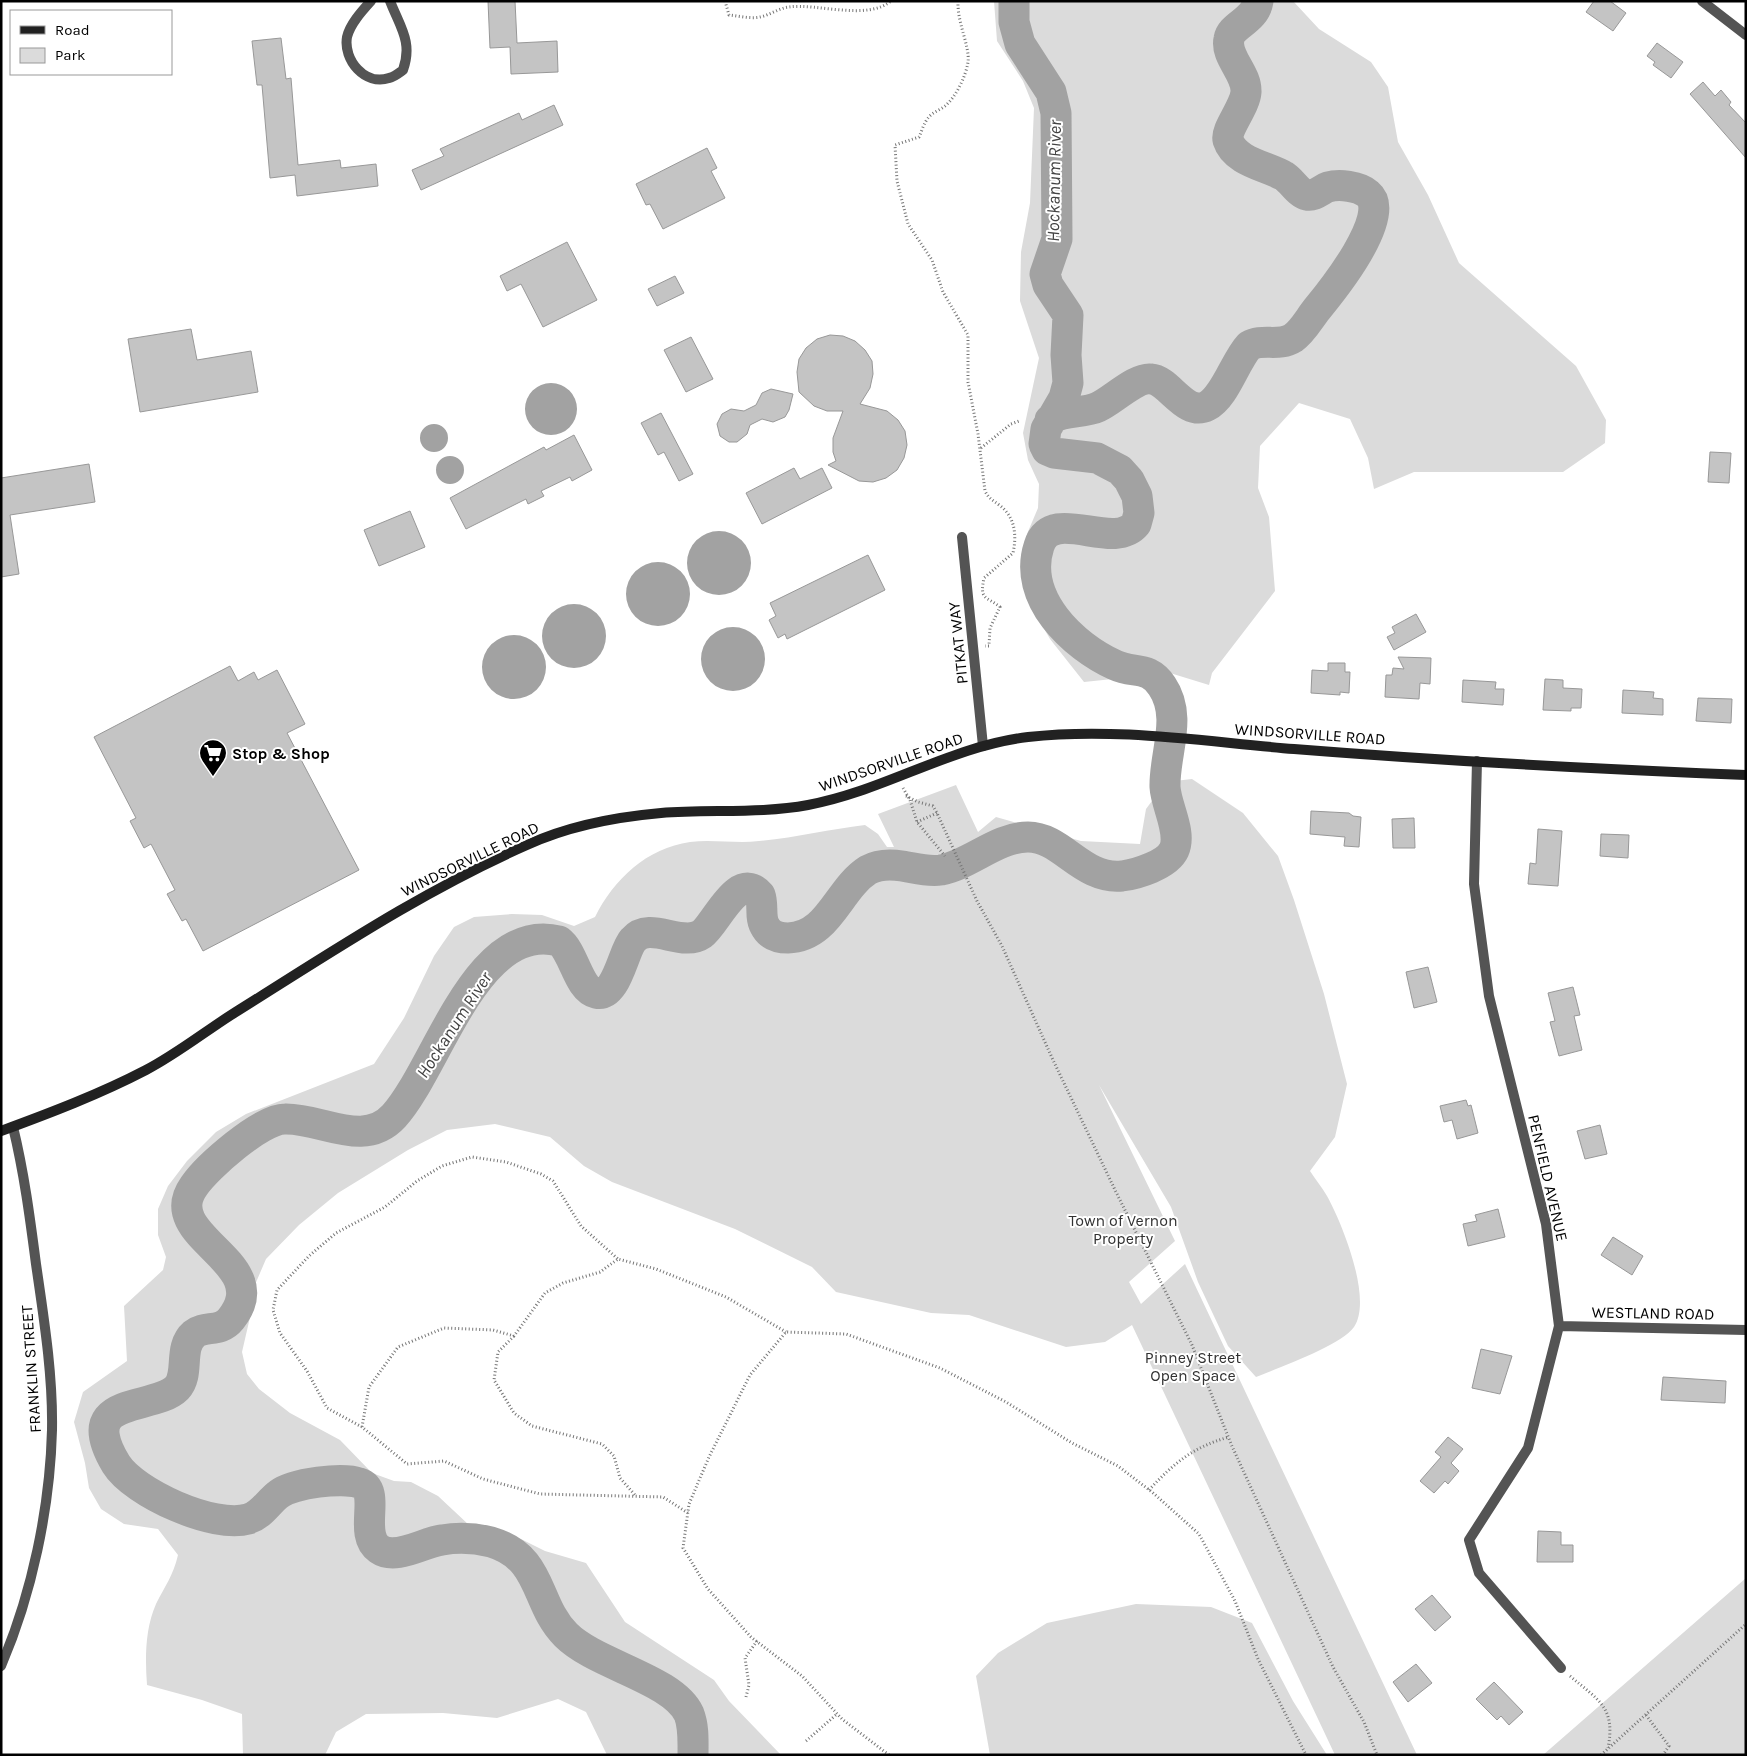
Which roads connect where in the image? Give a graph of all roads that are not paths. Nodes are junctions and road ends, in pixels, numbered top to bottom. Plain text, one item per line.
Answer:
1 (371, 1) edge
2 (390, 1) edge
3 (1702, 1) edge
4 (1746, 35) edge
5 (962, 537) dead end
6 (984, 746) junction
7 (1477, 761) junction
8 (1746, 775) edge
9 (13, 1126) junction
10 (1, 1131) edge
11 (1559, 1326) junction
12 (1746, 1330) edge
13 (1, 1666) edge
14 (1561, 1668) road end

1 - 2 street
3 - 4 street
5 - 6 street, PITKAT WAY
6 - 7 main road, WINDSORVILLE ROAD
6 - 9 main road, WINDSORVILLE ROAD
7 - 8 main road, WINDSORVILLE ROAD
7 - 11 street, PENFIELD AVENUE
9 - 10 main road, WINDSORVILLE ROAD
9 - 13 street, FRANKLIN STREET
11 - 12 street, WESTLAND ROAD
11 - 14 street, PENFIELD AVENUE

